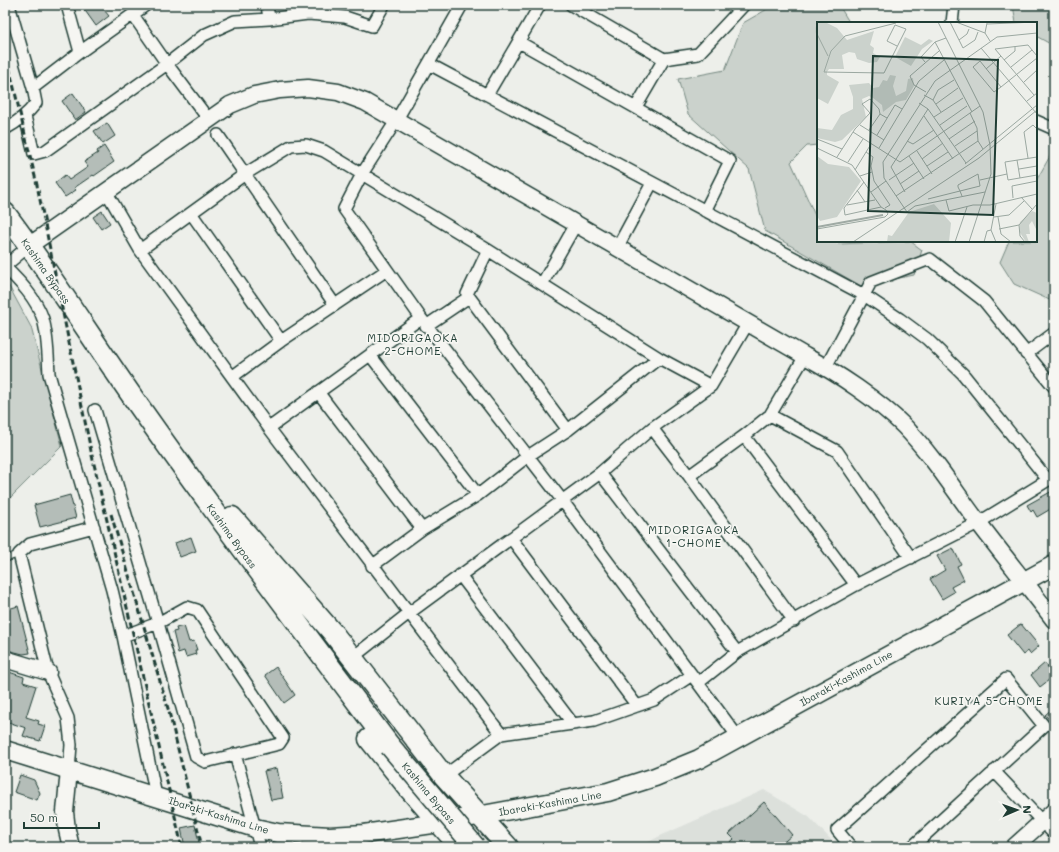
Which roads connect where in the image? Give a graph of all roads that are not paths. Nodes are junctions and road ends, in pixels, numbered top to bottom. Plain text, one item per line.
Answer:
1 (9, 5) edge
2 (67, 5) edge
3 (146, 5) edge
4 (267, 5) edge
5 (384, 5) edge
6 (540, 5) edge
7 (571, 5) edge
8 (744, 5) edge
9 (954, 5) edge
10 (458, 6) edge
11 (133, 15) junction
12 (269, 19) junction
13 (952, 22) edge
14 (519, 42) junction
15 (80, 52) junction
16 (664, 59) junction
17 (167, 64) junction
18 (429, 64) junction
19 (33, 88) junction
20 (487, 95) junction
21 (636, 107) junction
22 (25, 116) junction
23 (209, 120) junction
24 (396, 120) junction
25 (1037, 121) edge
26 (5, 129) edge
27 (1054, 129) edge
28 (218, 135) dead end
29 (245, 174) junction
30 (362, 174) junction
31 (652, 183) junction
32 (106, 191) junction
33 (705, 211) junction
34 (5, 213) edge
35 (191, 213) junction
36 (576, 224) junction
37 (30, 245) junction
38 (617, 248) junction
39 (140, 250) junction
40 (488, 250) junction
41 (5, 266) edge
42 (387, 270) junction
43 (542, 284) junction
44 (864, 295) junction
45 (469, 297) junction
46 (335, 305) junction
47 (423, 322) junction
48 (748, 323) junction
49 (1054, 333) edge
50 (281, 341) junction
51 (1026, 354) junction
52 (370, 355) junction
53 (805, 356) junction
54 (659, 358) junction
55 (826, 367) junction
56 (232, 377) junction
57 (711, 386) junction
58 (1054, 387) edge
59 (318, 392) junction
60 (95, 410) dead end
61 (145, 415) junction
62 (770, 415) junction
63 (269, 428) junction
64 (652, 428) junction
65 (568, 430) junction
66 (744, 436) junction
67 (528, 456) junction
68 (600, 473) junction
69 (689, 476) junction
70 (1051, 479) edge
71 (478, 495) junction
72 (562, 500) junction
73 (978, 523) junction
74 (94, 527) junction
75 (422, 529) junction
76 (228, 531) junction
77 (511, 538) junction
78 (19, 554) junction
79 (911, 558) junction
80 (5, 559) edge
81 (1054, 565) edge
82 (372, 566) junction
83 (460, 575) junction
84 (1024, 581) junction
85 (856, 585) junction
86 (409, 613) junction
87 (1054, 620) edge
88 (794, 621) junction
89 (158, 623) junction
90 (123, 636) junction
91 (737, 652) junction
92 (352, 658) junction
93 (5, 659) edge
94 (48, 672) junction
95 (695, 679) junction
96 (637, 706) junction
97 (573, 724) junction
98 (501, 734) junction
99 (738, 736) junction
100 (5, 750) edge
101 (235, 754) junction
102 (69, 770) junction
103 (994, 771) junction
104 (444, 776) junction
105 (156, 796) junction
106 (1054, 811) edge
107 (480, 816) junction
108 (1042, 821) junction
109 (438, 823) junction
110 (255, 828) junction
111 (1054, 834) edge
112 (71, 847) edge
113 (260, 847) edge
114 (460, 847) edge
115 (475, 847) edge
116 (508, 847) edge
117 (851, 847) edge
118 (912, 847) edge
119 (1014, 847) edge

1 - 19 street
2 - 15 street
3 - 11 street
4 - 12 street
5 - 12 street
6 - 14 street
7 - 16 street
8 - 16 street
9 - 13 street
10 - 18 street
11 - 15 street
11 - 17 street
12 - 17 street
14 - 20 street
14 - 21 street
15 - 19 street
16 - 21 street
17 - 22 street
17 - 23 street
18 - 20 street
18 - 24 street
19 - 22 street
20 - 31 street
21 - 33 street
22 - 26 street
23 - 24 street
23 - 32 street
24 - 30 street
24 - 36 street
25 - 27 street
28 - 29 street
29 - 30 street
29 - 35 street
29 - 46 street
30 - 40 street
30 - 42 street
31 - 33 street
31 - 38 street
32 - 37 street
32 - 39 street
33 - 44 street
34 - 37 highway, Kashima Bypass
35 - 39 street
35 - 50 street
36 - 38 street
36 - 43 street
37 - 41 street
37 - 61 highway, Kashima Bypass
38 - 48 street
39 - 56 street
40 - 43 street
40 - 45 street
41 - 74 street
42 - 46 street
42 - 47 street
43 - 54 street
44 - 51 street
44 - 55 street
44 - 70 street
45 - 47 street
45 - 65 street
46 - 50 street
47 - 52 street
47 - 67 street
48 - 53 street
48 - 57 street
49 - 51 street
50 - 56 street
51 - 58 street
52 - 59 street
52 - 71 street
53 - 55 street
53 - 62 street
54 - 57 street
54 - 65 street
55 - 73 street
56 - 63 street
57 - 64 street
59 - 63 street
59 - 75 street
60 - 89 street
61 - 76 highway, Kashima Bypass
61 - 92 highway
62 - 66 street
62 - 79 street
63 - 82 street
64 - 68 street
64 - 69 street
65 - 67 street
66 - 69 street
66 - 85 street
67 - 71 street
67 - 72 street
68 - 72 street
68 - 91 street
69 - 88 street
70 - 73 street
71 - 75 street
72 - 77 street
72 - 95 street
73 - 79 street
73 - 84 street
74 - 78 street
74 - 90 street
75 - 82 street
76 - 109 highway
76 - 115 highway, Kashima Bypass, bridge
77 - 83 street
77 - 96 street
78 - 80 lane
78 - 94 street
79 - 85 street
81 - 84 main road, Ibaraki-Kashima Line
82 - 86 street
83 - 86 street
83 - 97 street
84 - 87 street
84 - 99 main road, Ibaraki-Kashima Line
85 - 88 street
86 - 92 street
86 - 98 street
88 - 91 street
89 - 90 street
89 - 101 street
89 - 101 street
90 - 105 street
91 - 95 street
92 - 104 highway
93 - 94 street
94 - 102 street
95 - 96 street
95 - 99 street
96 - 97 street
97 - 98 street
98 - 104 street
99 - 107 main road, Ibaraki-Kashima Line
100 - 102 main road, Ibaraki-Kashima Line
101 - 110 street
102 - 105 main road, Ibaraki-Kashima Line
102 - 112 street
103 - 108 street
103 - 117 street
103 - 118 street
104 - 107 highway
105 - 110 main road, Ibaraki-Kashima Line
106 - 108 street
107 - 109 main road, Ibaraki-Kashima Line
107 - 116 highway
108 - 111 street
108 - 119 street
109 - 110 main road, Ibaraki-Kashima Line
109 - 114 highway
110 - 113 street

